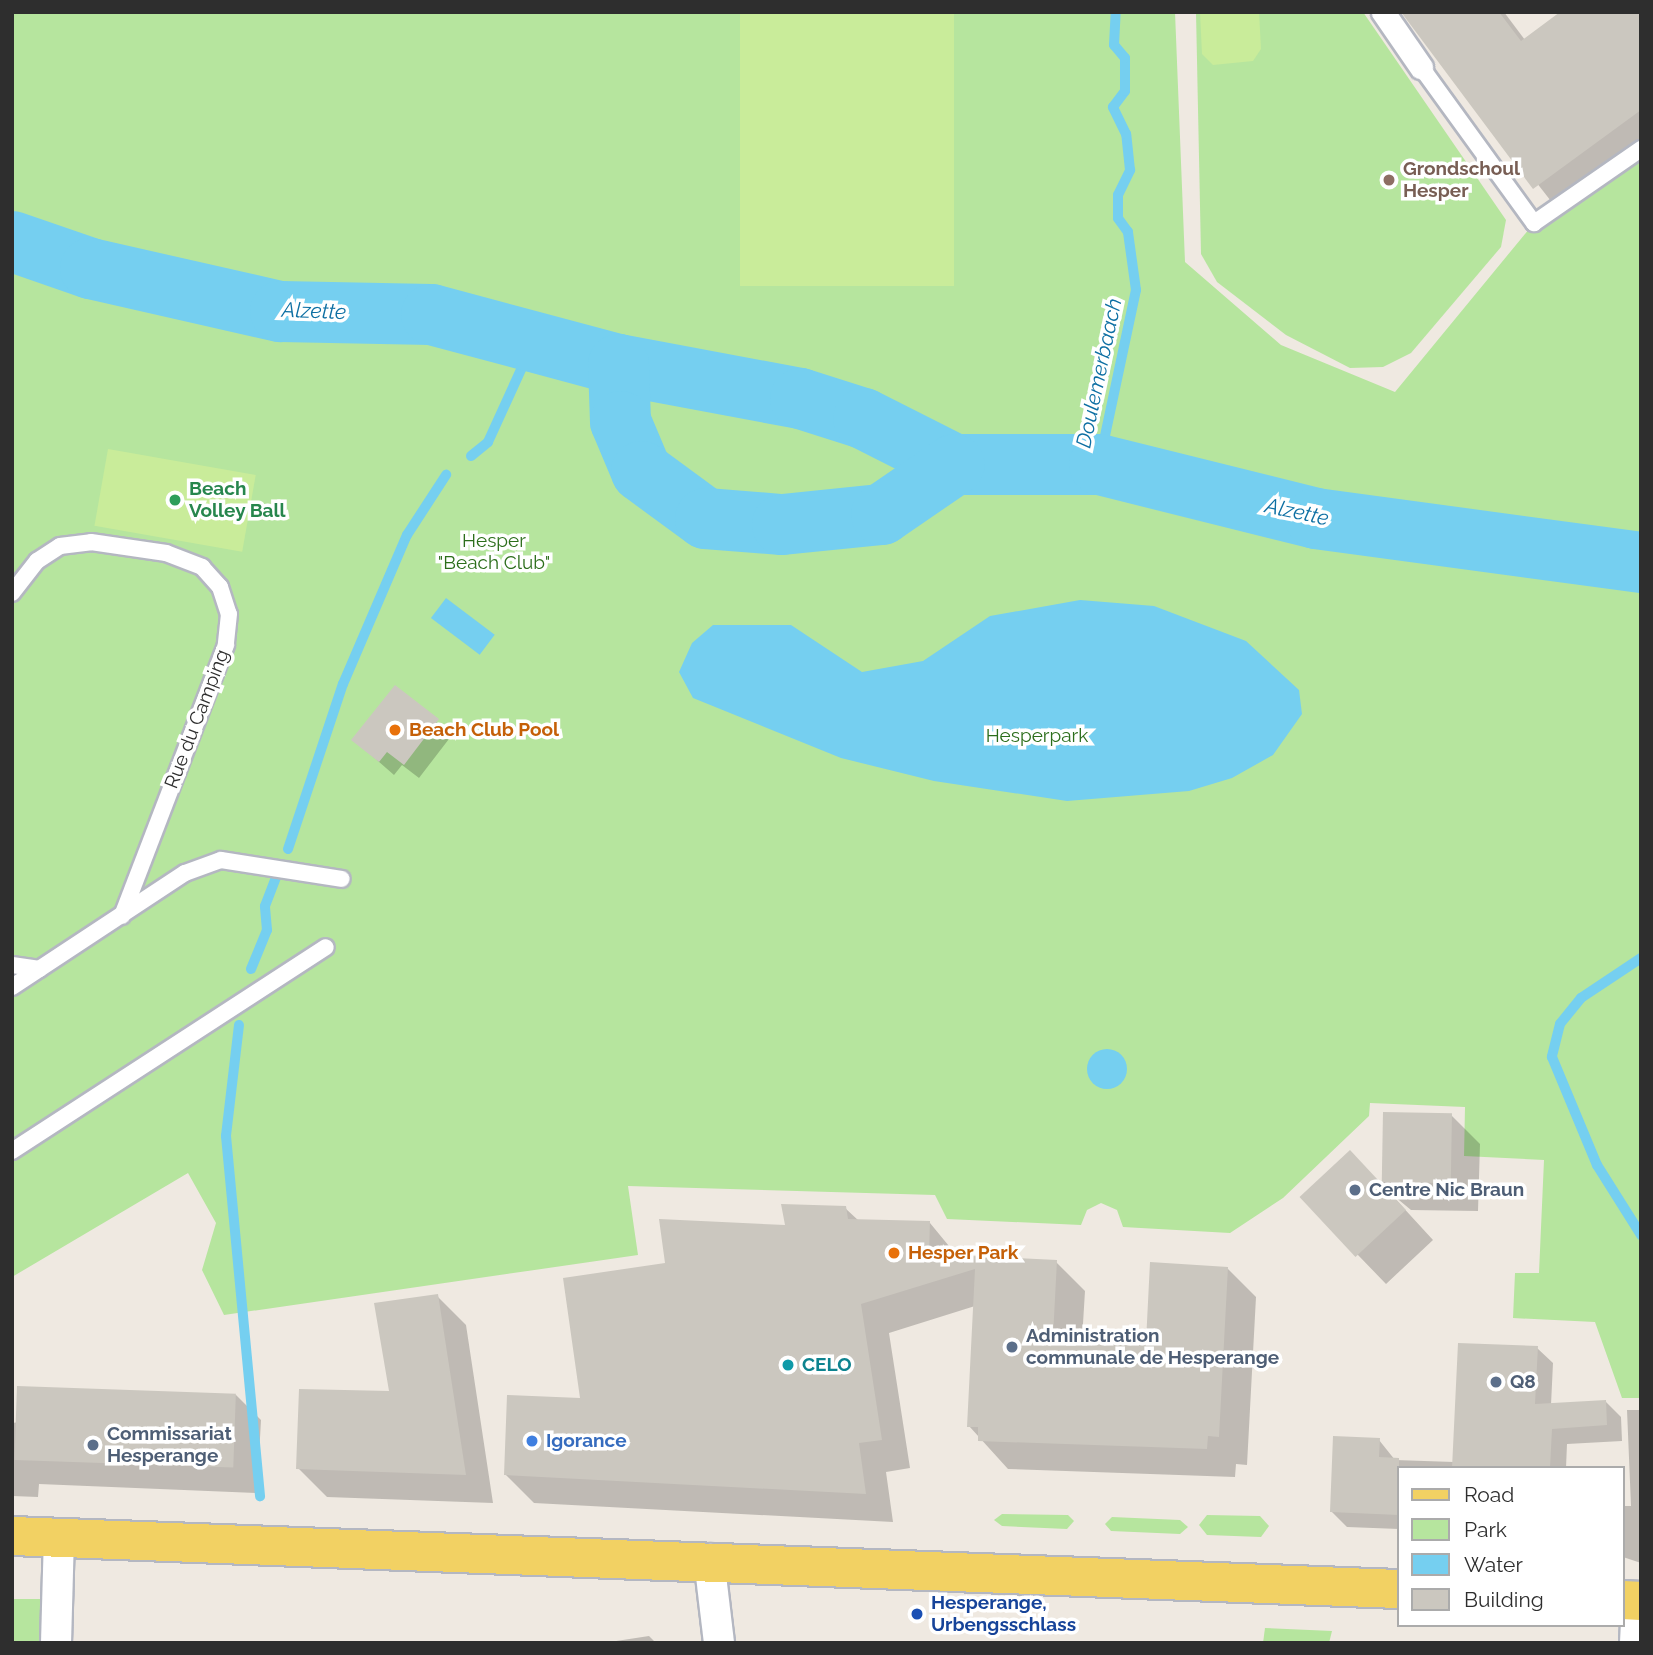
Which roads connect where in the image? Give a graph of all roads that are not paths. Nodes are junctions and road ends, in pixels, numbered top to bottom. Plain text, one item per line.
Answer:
1 (1383, 12) edge
2 (1422, 67) joint
3 (1641, 149) edge
4 (12, 593) edge
5 (342, 880) dead end
6 (122, 916) junction
7 (326, 947) dead end
8 (12, 965) edge
9 (40, 969) junction
10 (12, 987) edge
11 (12, 1151) edge
12 (12, 1536) edge
13 (59, 1536) junction
14 (709, 1559) junction
15 (1398, 1589) edge
16 (1641, 1601) edge
17 (56, 1643) edge
18 (719, 1643) edge
19 (1639, 1643) edge

1 - 2 street
2 - 3 lane
4 - 6 lane, Rue du Camping
5 - 6 lane
6 - 9 lane
7 - 11 lane
8 - 9 lane
9 - 10 lane
12 - 13 main road
13 - 14 main road
13 - 17 street
14 - 15 main road
14 - 18 street
16 - 19 main road

